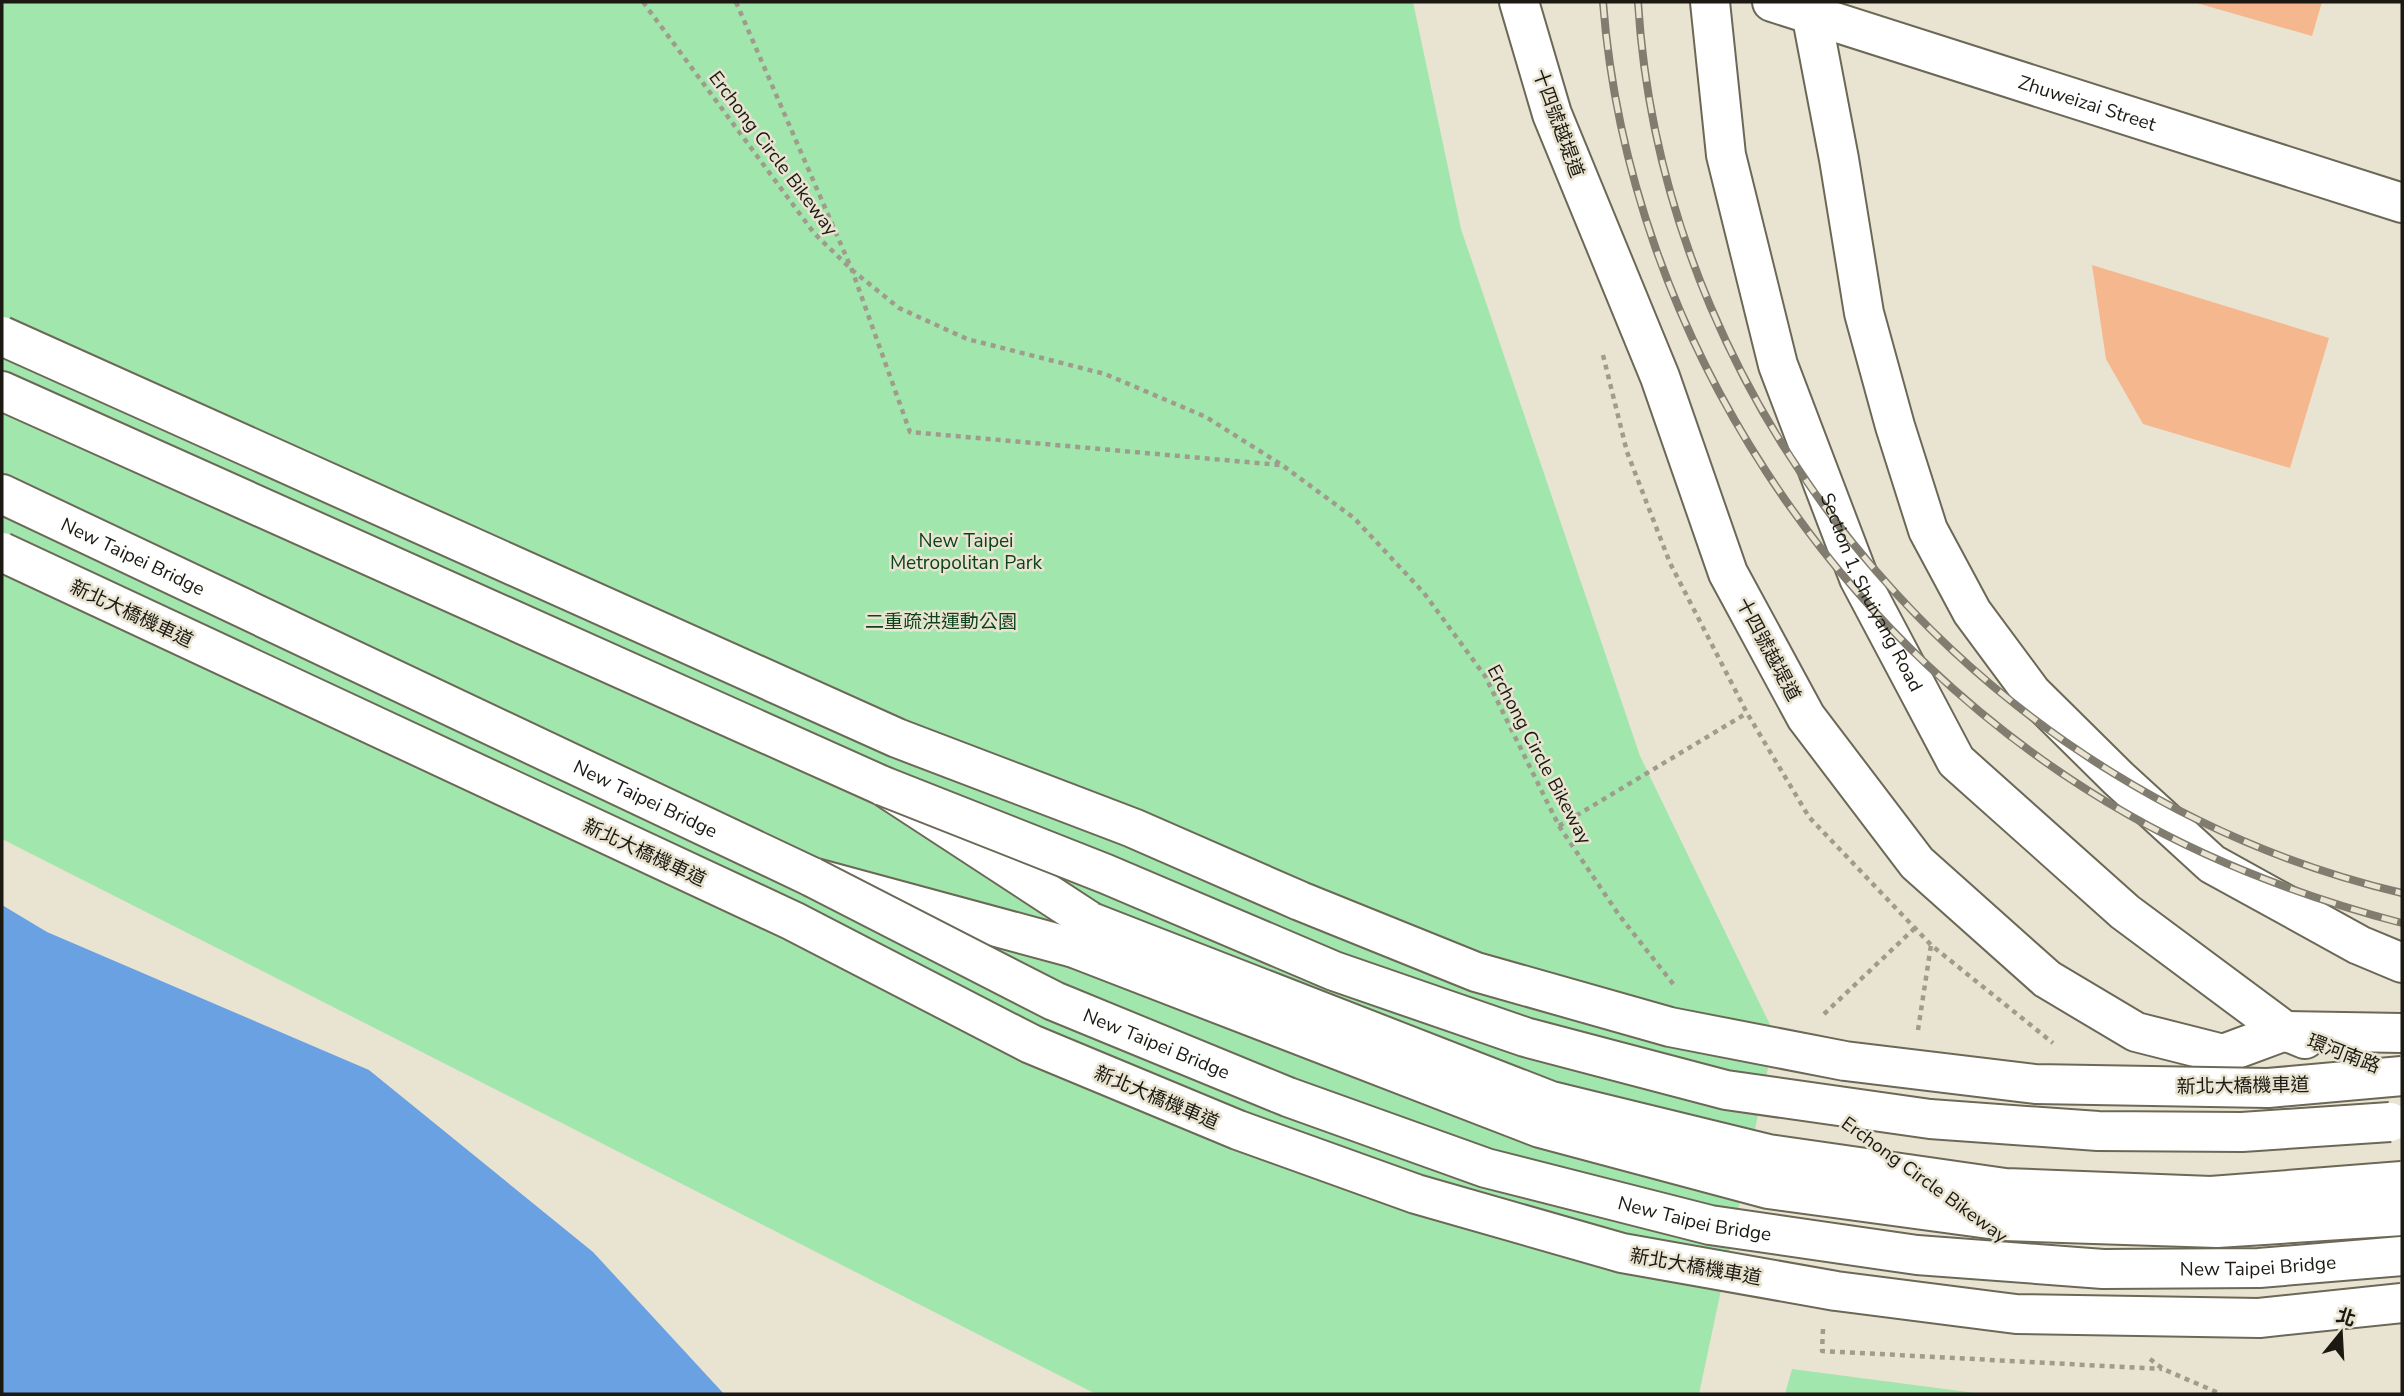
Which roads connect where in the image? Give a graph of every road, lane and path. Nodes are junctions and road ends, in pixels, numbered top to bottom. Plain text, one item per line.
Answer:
1 (643, 2) edge
2 (736, 2) edge
3 (1519, 2) edge
4 (1710, 2) edge
5 (1773, 2) edge
6 (1809, 8) edge
7 (2402, 203) edge
8 (852, 271) junction
9 (2, 336) edge
10 (2, 391) edge
11 (1282, 465) junction
12 (2, 494) edge
13 (2, 552) edge
14 (1747, 713) dead end
15 (883, 786) junction
16 (1559, 826) junction
17 (812, 877) junction
18 (1916, 927) dead end
19 (1931, 945) dead end
20 (2402, 963) edge
21 (1678, 990) dead end
22 (1818, 1019) dead end
23 (2285, 1031) junction
24 (2402, 1033) edge
25 (1917, 1041) dead end
26 (2402, 1075) edge
27 (2396, 1121) edge
28 (2402, 1181) edge
29 (2402, 1216) edge
30 (2402, 1256) edge
31 (2402, 1303) edge
32 (1824, 1324) dead end
33 (2141, 1353) dead end
34 (2163, 1369) junction
35 (2221, 1394) edge

1 - 8 path, Erchong Circle Bikeway
2 - 8 path
3 - 23 main road, 十四號越堤道
4 - 23 main road, Section 1, Shuiyang Road
5 - 6 main road, Zhuweizai Street
6 - 7 main road, Zhuweizai Street
6 - 20 main road
8 - 11 path, Erchong Circle Bikeway
8 - 11 path
9 - 26 main road, 新北大橋機車道, bridge
10 - 15 main road
11 - 16 path, Erchong Circle Bikeway
12 - 17 main road, New Taipei Bridge
13 - 31 main road, 新北大橋機車道, bridge
14 - 16 path
15 - 27 main road, bridge
15 - 28 main road, bridge
16 - 21 path, Erchong Circle Bikeway
17 - 29 main road, bridge
17 - 30 main road, New Taipei Bridge, bridge
18 - 22 path
19 - 25 path
23 - 24 main road
23 - 26 main road, 環河南路
32 - 34 path
33 - 34 path
34 - 35 path

